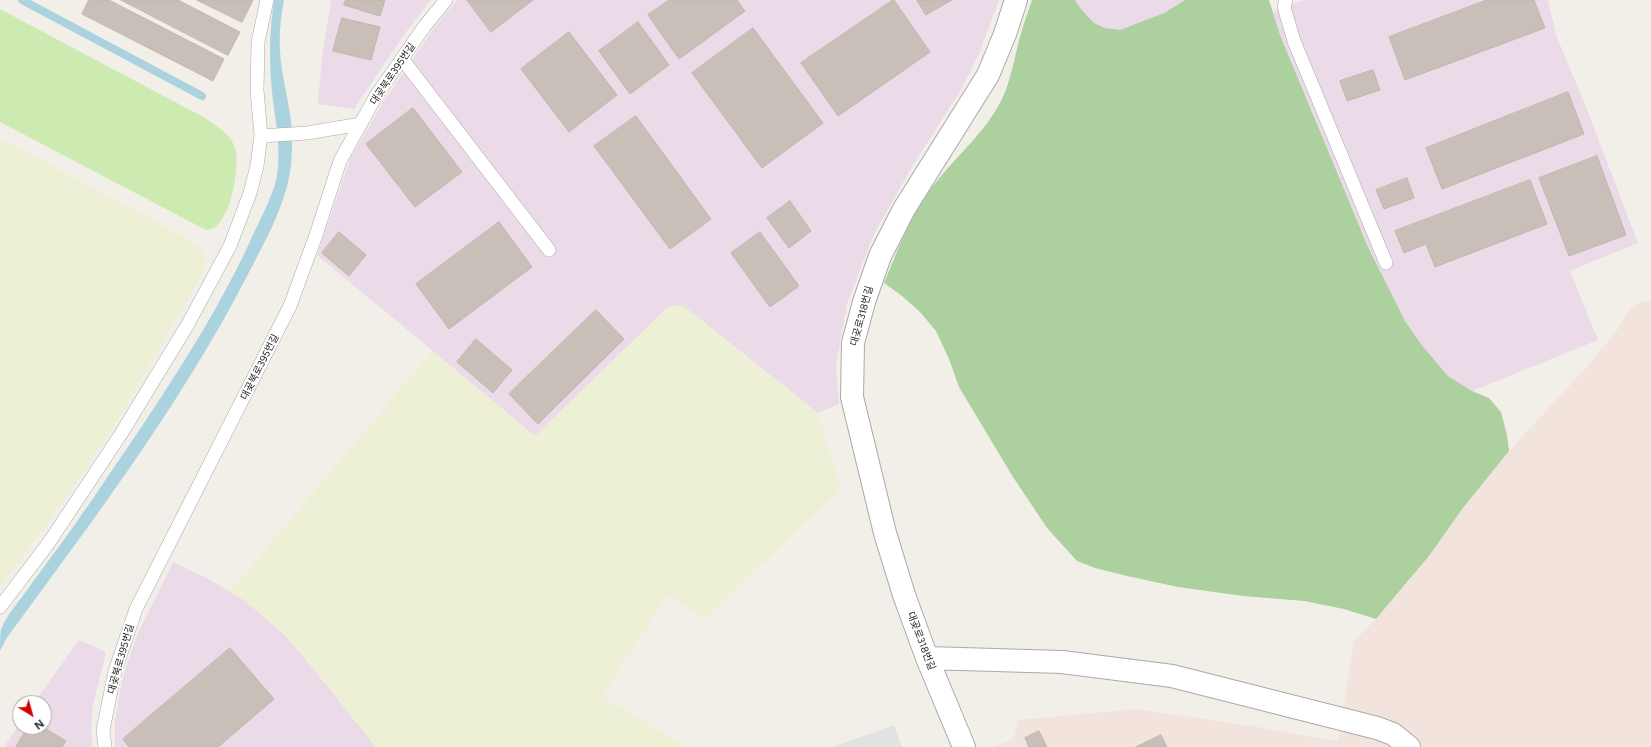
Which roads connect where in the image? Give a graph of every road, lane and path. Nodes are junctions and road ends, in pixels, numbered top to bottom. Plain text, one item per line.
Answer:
1 (267, 0) edge
2 (446, 0) edge
3 (1016, 0) edge
4 (1286, 0) edge
5 (403, 60) junction
6 (361, 124) junction
7 (267, 135) junction
8 (549, 250) dead end
9 (1386, 263) dead end
10 (0, 606) edge
11 (927, 658) junction
12 (105, 747) edge
13 (964, 747) edge
14 (1409, 747) edge

1 - 7 lane
2 - 5 lane, 대곶북로395번길
3 - 11 street, 대곶로318번길
4 - 9 lane
5 - 6 lane, 대곶북로395번길
5 - 8 lane
6 - 7 lane
6 - 12 lane, 대곶북로395번길
7 - 10 lane
11 - 13 street, 대곶로318번길
11 - 14 street

